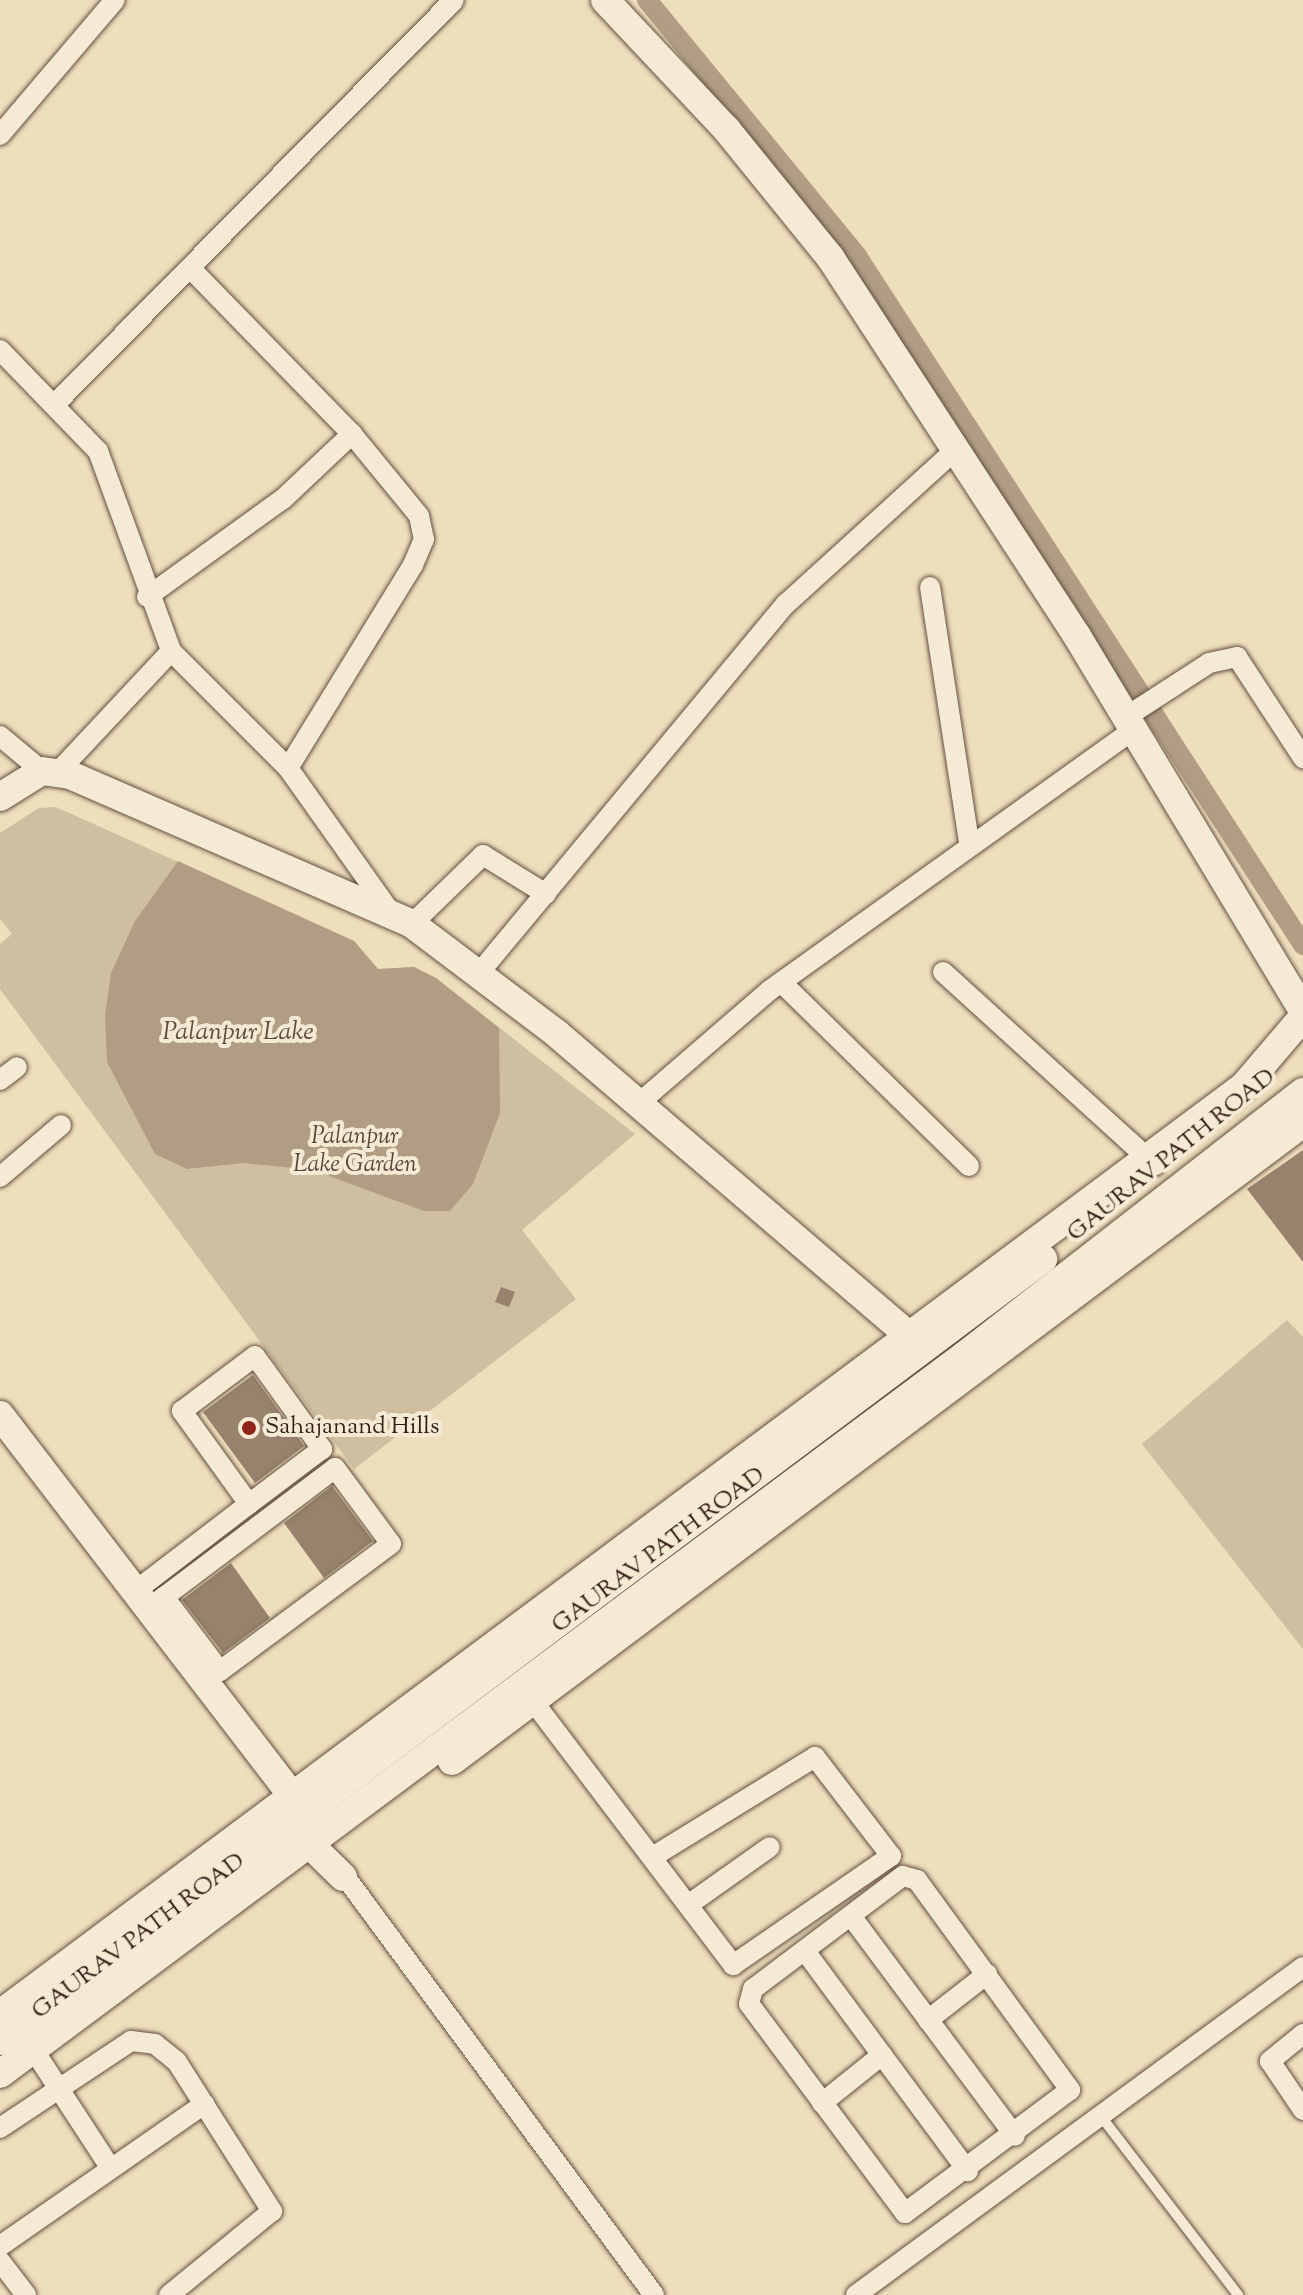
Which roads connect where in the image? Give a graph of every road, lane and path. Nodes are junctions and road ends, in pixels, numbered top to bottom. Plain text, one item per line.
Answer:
1 (115, 0) edge
2 (454, 0) edge
3 (605, 0) edge
4 (0, 135) edge
5 (190, 268) junction
6 (0, 350) edge
7 (56, 403) junction
8 (352, 434) junction
9 (955, 450) junction
10 (930, 587) dead end
11 (147, 597) junction
12 (171, 651) junction
13 (1132, 719) junction
14 (0, 736) edge
15 (1303, 758) edge
16 (288, 768) junction
17 (49, 772) junction
18 (0, 797) edge
19 (969, 843) junction
20 (546, 894) junction
21 (401, 918) junction
22 (480, 972) junction
23 (943, 972) dead end
24 (781, 982) junction
25 (1303, 1010) edge
26 (1303, 1017) edge
27 (1303, 1044) edge
28 (17, 1067) dead end
29 (0, 1080) edge
30 (1303, 1092) edge
31 (638, 1104) junction
32 (1303, 1123) edge
33 (61, 1125) dead end
34 (1153, 1163) junction
35 (969, 1166) dead end
36 (0, 1177) edge
37 (928, 1351) junction
38 (3, 1424) edge
39 (249, 1504) junction
40 (148, 1599) junction
41 (527, 1694) junction
42 (302, 1823) junction
43 (770, 1847) dead end
44 (654, 1856) junction
45 (343, 1877) joint
46 (688, 1905) junction
47 (851, 1916) junction
48 (805, 1951) junction
49 (1301, 1972) edge
50 (987, 1974) junction
51 (0, 2014) edge
52 (928, 2020) junction
53 (1303, 2034) edge
54 (0, 2041) edge
55 (882, 2055) junction
56 (38, 2056) junction
57 (0, 2074) edge
58 (59, 2087) junction
59 (0, 2093) edge
60 (1067, 2097) junction
61 (822, 2103) junction
62 (204, 2104) junction
63 (1303, 2110) edge
64 (1093, 2120) junction
65 (0, 2128) edge
66 (1010, 2140) junction
67 (976, 2165) junction
68 (110, 2167) junction
69 (1025, 2170) junction
70 (1003, 2186) junction
71 (0, 2246) edge
72 (0, 2261) edge
73 (26, 2295) edge
74 (169, 2295) edge
75 (654, 2295) edge
76 (856, 2295) edge
77 (1238, 2295) edge

1 - 4 street
2 - 5 street
3 - 9 street
5 - 7 street
5 - 8 street
6 - 7 street
7 - 11 street
8 - 11 street
8 - 16 street
9 - 13 street
9 - 20 street
10 - 19 street
11 - 12 street
12 - 16 street
12 - 17 street
13 - 15 street
13 - 19 street
13 - 25 street
14 - 17 street
16 - 21 street
17 - 18 street
17 - 21 street
19 - 24 street
20 - 21 street
20 - 22 street
21 - 22 street
22 - 31 street
23 - 34 street
24 - 31 street
24 - 35 street
26 - 34 street
27 - 34 street, GAURAV PATH ROAD
28 - 29 street
30 - 37 street, GAURAV PATH ROAD
31 - 37 street
32 - 41 street
33 - 36 street
34 - 37 street, GAURAV PATH ROAD
37 - 41 street, GAURAV PATH ROAD
37 - 42 street, GAURAV PATH ROAD
38 - 40 street
39 - 39 street
39 - 40 street
40 - 40 street
40 - 42 street
41 - 42 street, GAURAV PATH ROAD
41 - 44 street
42 - 45 street
42 - 51 street
42 - 54 street, GAURAV PATH ROAD
42 - 56 street, GAURAV PATH ROAD
43 - 46 street
44 - 46 street
44 - 46 street
45 - 75 street
47 - 48 street
47 - 50 street
47 - 52 street
48 - 55 street
48 - 61 street
49 - 64 street
50 - 52 street
50 - 60 street
52 - 66 street
53 - 63 street
55 - 61 street
55 - 67 street
56 - 57 street, GAURAV PATH ROAD
56 - 58 street
56 - 59 street
58 - 62 street
58 - 65 street
58 - 68 street
60 - 64 street
60 - 66 street
61 - 67 street
62 - 68 street
62 - 74 street
64 - 69 street
64 - 77 lane
66 - 67 street
66 - 69 street
67 - 70 street
68 - 71 street
69 - 70 street
70 - 76 street
72 - 73 street

